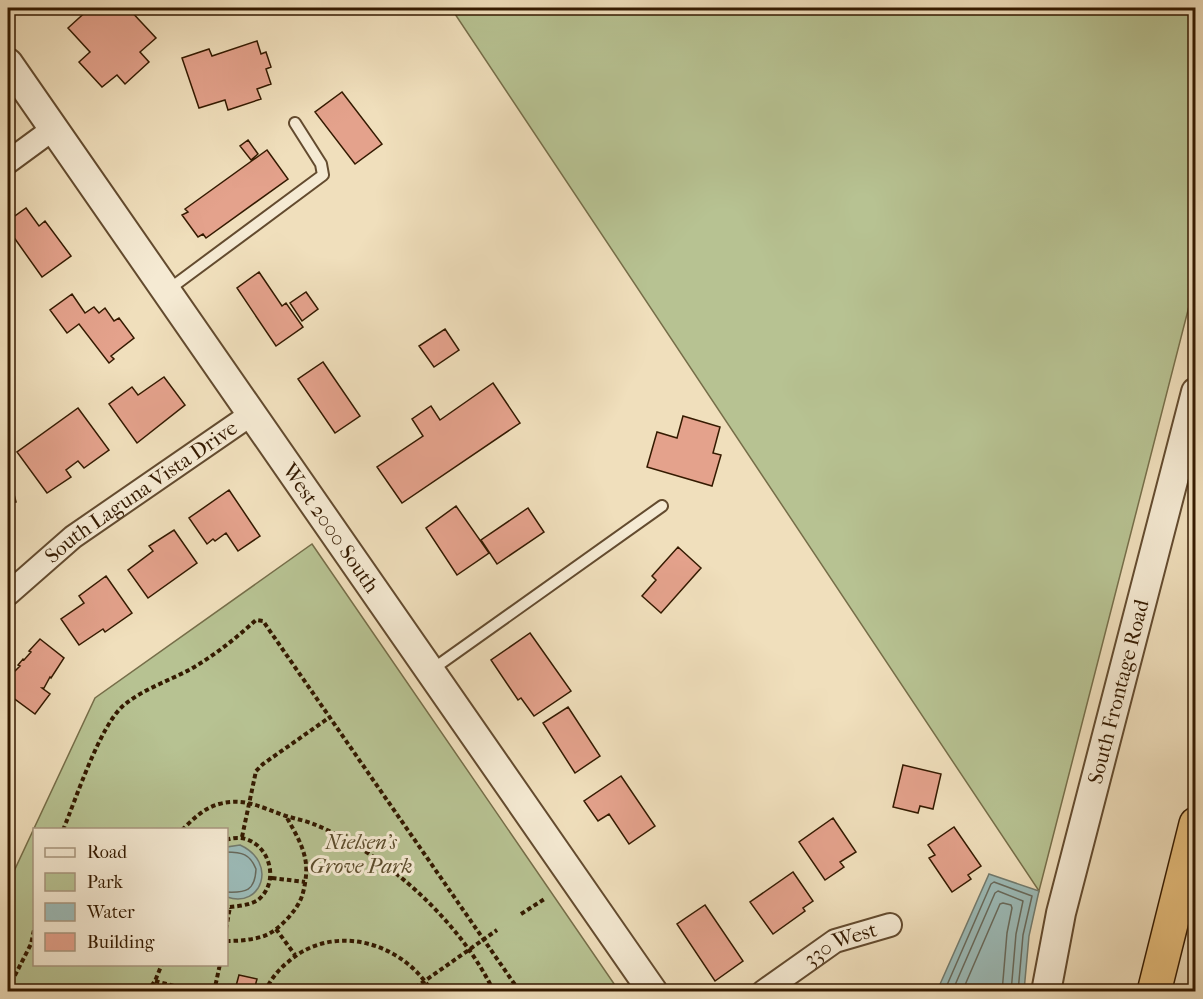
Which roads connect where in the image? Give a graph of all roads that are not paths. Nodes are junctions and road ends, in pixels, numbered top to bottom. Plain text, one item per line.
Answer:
1 (8, 63) edge
2 (295, 123) dead end
3 (53, 129) junction
4 (8, 162) edge
5 (165, 292) junction
6 (1196, 392) edge
7 (250, 415) junction
8 (662, 506) dead end
9 (8, 594) edge
10 (430, 672) junction
11 (1196, 824) edge
12 (890, 925) dead end
13 (650, 990) edge
14 (763, 992) edge
15 (1046, 992) edge
16 (1154, 992) edge

1 - 3 street, West 2000 South
2 - 5 lane
3 - 4 street
3 - 5 street, West 2000 South
5 - 7 street, West 2000 South
6 - 15 street, South Frontage Road
7 - 9 street, South Laguna Vista Drive
7 - 10 street, West 2000 South
8 - 10 lane
10 - 13 street, West 2000 South
11 - 16 highway
12 - 14 street, 330 West

